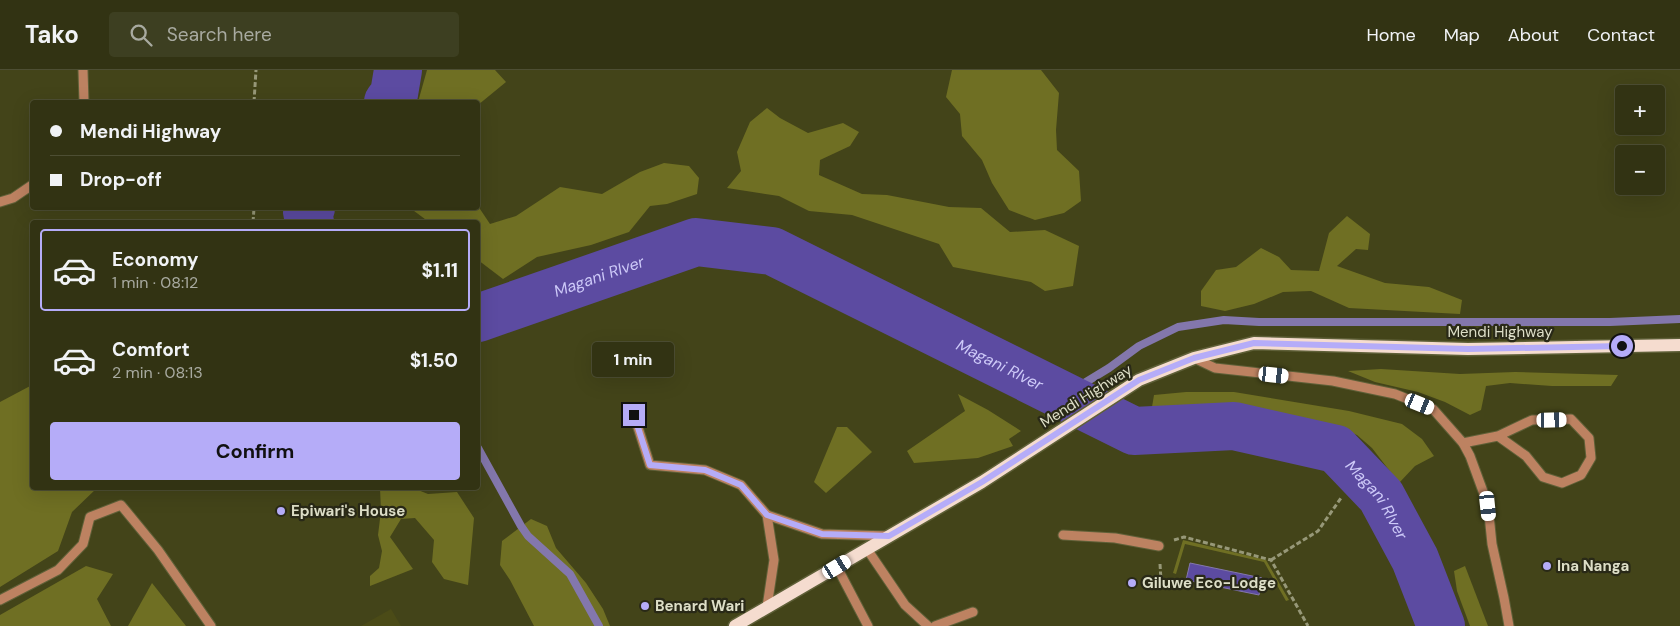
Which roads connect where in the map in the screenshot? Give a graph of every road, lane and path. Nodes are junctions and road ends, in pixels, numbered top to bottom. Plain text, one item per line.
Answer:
1 (83, 70) edge
2 (256, 70) edge
3 (84, 100) edge
4 (254, 100) edge
5 (30, 186) edge
6 (0, 202) edge
7 (1680, 345) edge
8 (1194, 358) junction
9 (634, 415) dead end
10 (1498, 436) junction
11 (1463, 443) junction
12 (1340, 498) dead end
13 (767, 515) junction
14 (889, 536) junction
15 (1063, 536) dead end
16 (1159, 546) joint
17 (867, 549) junction
18 (1271, 560) junction
19 (837, 567) junction
20 (0, 600) edge
21 (767, 607) junction
22 (973, 612) dead end
23 (211, 626) edge
24 (735, 626) edge
25 (868, 626) edge
26 (928, 626) edge
27 (935, 626) edge
28 (1308, 626) edge
29 (1508, 626) edge

1 - 3 street
2 - 4 path
5 - 6 street
7 - 8 main road, Mendi Highway
8 - 11 street
8 - 14 main road, Mendi Highway
9 - 13 street
10 - 10 street
10 - 11 street
11 - 29 street
12 - 18 path
13 - 14 street
13 - 21 street
14 - 17 main road, Mendi Highway
15 - 16 street
16 - 18 path
17 - 19 main road, Mendi Highway
17 - 26 street
18 - 28 path
19 - 21 main road, Mendi Highway
19 - 25 street
20 - 23 street
21 - 24 main road, Mendi Highway
22 - 27 street

